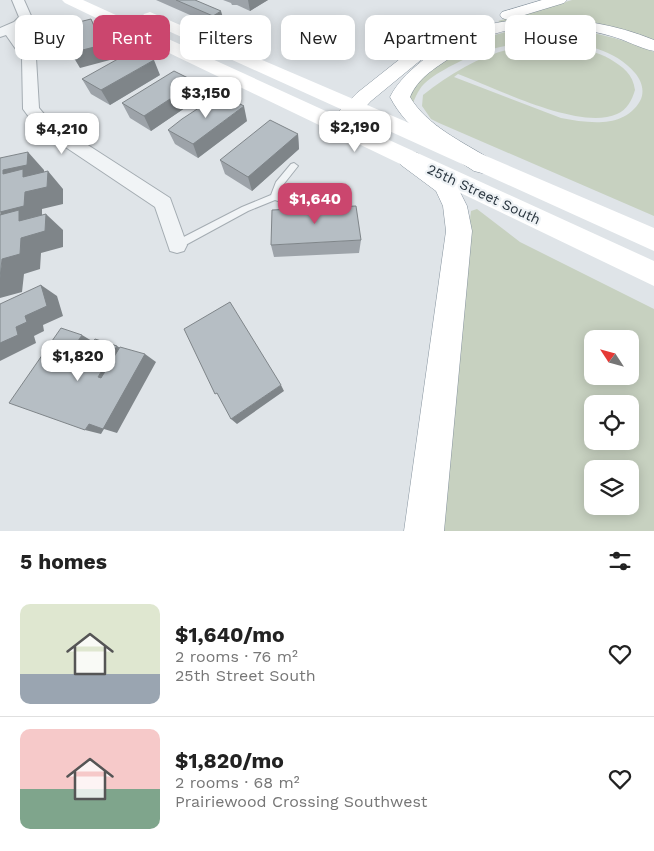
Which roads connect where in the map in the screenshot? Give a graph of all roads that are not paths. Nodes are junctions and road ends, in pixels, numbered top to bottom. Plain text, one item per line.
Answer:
1 (18, 0) edge
2 (70, 0) edge
3 (112, 0) edge
4 (559, 0) edge
5 (4, 32) edge
6 (654, 46) edge
7 (353, 107) junction
8 (338, 124) junction
9 (408, 159) junction
10 (482, 165) junction
11 (294, 166) dead end
12 (274, 197) junction
13 (313, 209) edge
14 (654, 240) edge
15 (177, 245) joint
16 (654, 274) edge
17 (424, 531) edge

1 - 5 street
2 - 8 main road, 25th Street South
3 - 7 main road, 25th Street South
4 - 7 main road
5 - 15 street
6 - 10 main road
7 - 8 main road
7 - 10 main road, 25th Street South
8 - 9 main road, 25th Street South
9 - 16 main road, 25th Street South
9 - 17 main road
10 - 14 main road, 25th Street South
11 - 12 lane
12 - 13 lane
12 - 15 lane

